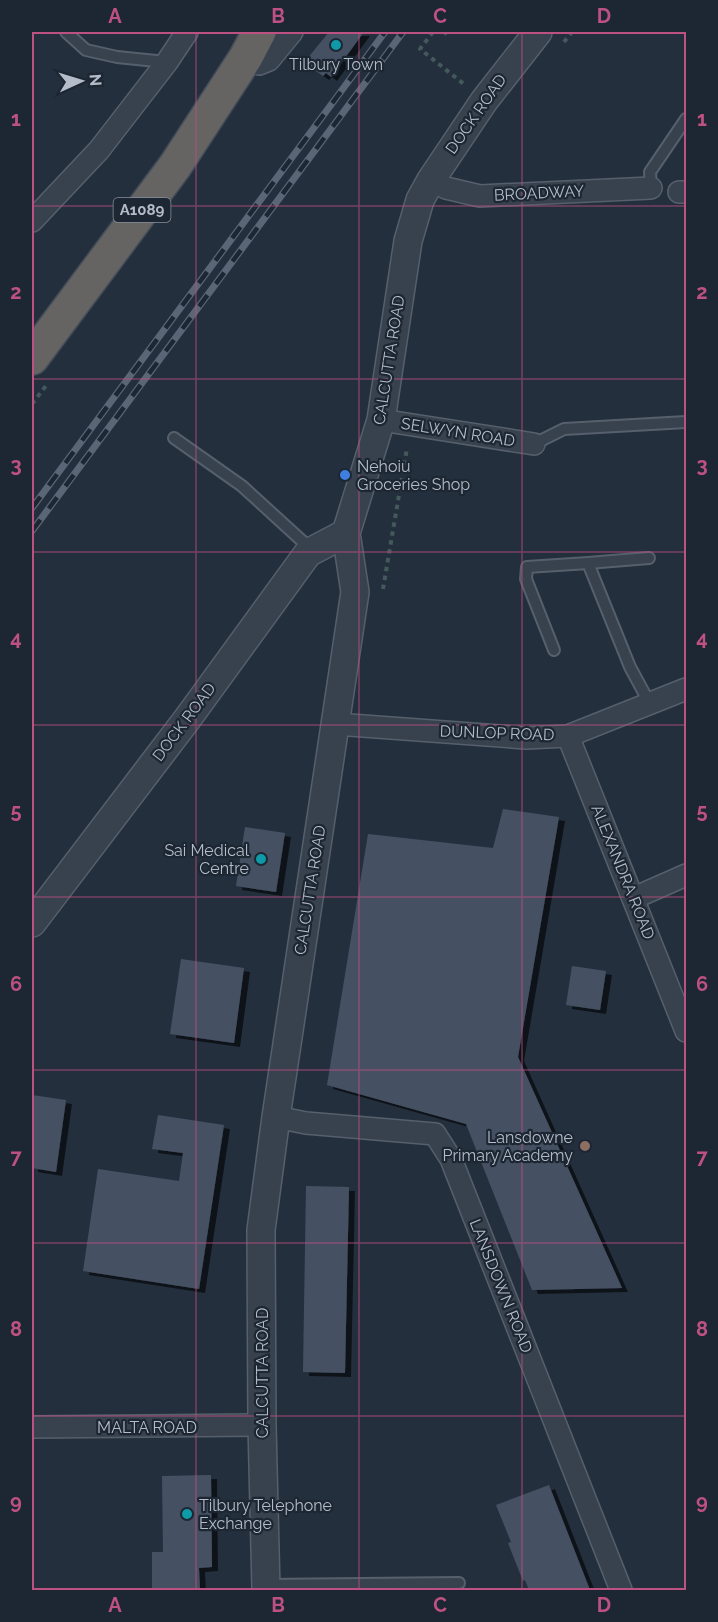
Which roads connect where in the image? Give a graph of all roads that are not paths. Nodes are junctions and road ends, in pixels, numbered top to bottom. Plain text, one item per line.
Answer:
1 (66, 32) edge
2 (188, 32) edge
3 (292, 32) edge
4 (538, 32) edge
5 (252, 44) edge
6 (167, 62) junction
7 (687, 119) edge
8 (651, 188) joint
9 (426, 190) junction
10 (32, 221) edge
11 (32, 358) edge
12 (381, 420) junction
13 (687, 422) edge
14 (174, 438) dead end
15 (534, 444) joint
16 (346, 533) junction
17 (312, 550) junction
18 (649, 558) dead end
19 (588, 563) junction
20 (554, 650) dead end
21 (687, 689) edge
22 (650, 704) junction
23 (336, 724) junction
24 (568, 736) junction
25 (687, 876) edge
26 (634, 898) junction
27 (32, 923) edge
28 (682, 1007) edge
29 (687, 1031) edge
30 (276, 1117) junction
31 (262, 1425) junction
32 (32, 1427) edge
33 (459, 1583) dead end
34 (266, 1588) edge
35 (621, 1590) edge

1 - 6 lane
2 - 6 street
3 - 5 street
4 - 9 street, DOCK ROAD
5 - 11 highway, A1089
6 - 10 street
7 - 8 lane
8 - 9 street, BROADWAY
9 - 12 street, CALCUTTA ROAD
12 - 15 street, SELWYN ROAD
12 - 16 street, CALCUTTA ROAD
13 - 15 lane
14 - 17 lane
16 - 17 street, DOCK ROAD
16 - 23 street, CALCUTTA ROAD
17 - 27 street, DOCK ROAD
18 - 19 lane
19 - 20 lane
19 - 22 lane
21 - 22 street, DUNLOP ROAD
22 - 24 street, DUNLOP ROAD
23 - 24 street, DUNLOP ROAD
23 - 30 street, CALCUTTA ROAD
24 - 26 street, ALEXANDRA ROAD
25 - 26 street
26 - 28 street, ALEXANDRA ROAD
28 - 29 street, ALEXANDRA ROAD
30 - 31 street, CALCUTTA ROAD
30 - 35 street, LANSDOWN ROAD
31 - 32 street, MALTA ROAD
31 - 34 street, CALCUTTA ROAD
33 - 34 lane

